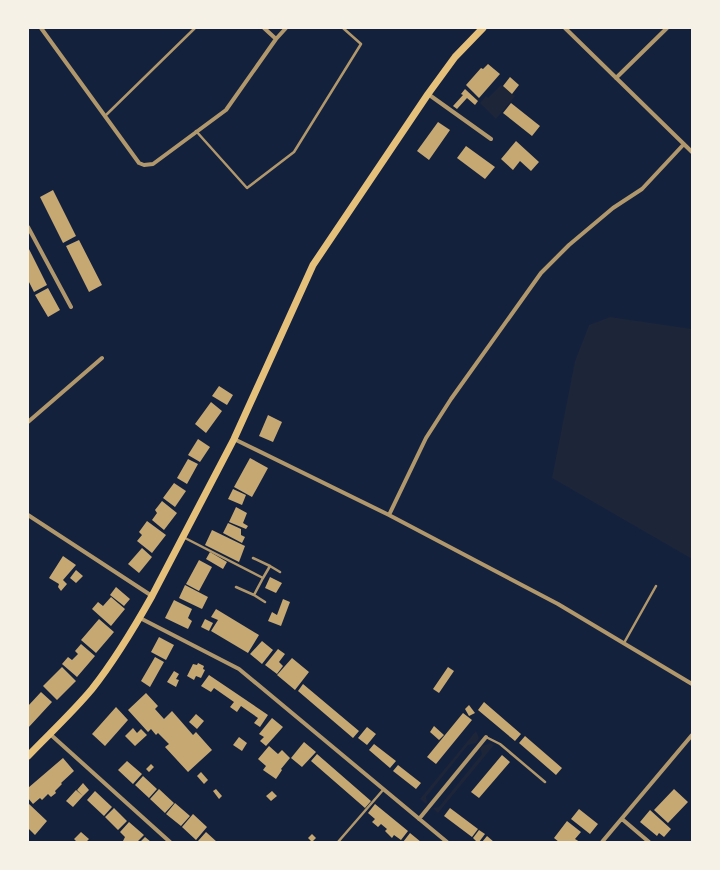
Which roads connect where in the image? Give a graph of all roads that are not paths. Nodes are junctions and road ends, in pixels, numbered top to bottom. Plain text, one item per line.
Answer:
1 (41, 28) edge
2 (195, 28) edge
3 (264, 28) edge
4 (286, 28) edge
5 (343, 28) edge
6 (483, 28) edge
7 (565, 28) edge
8 (667, 28) edge
9 (276, 39) junction
10 (616, 78) junction
11 (428, 94) junction
12 (105, 116) junction
13 (196, 131) junction
14 (491, 139) dead end
15 (684, 144) junction
16 (692, 152) edge
17 (28, 227) edge
18 (71, 307) dead end
19 (102, 358) dead end
20 (28, 422) edge
21 (234, 439) junction
22 (28, 515) edge
23 (389, 515) junction
24 (183, 537) junction
25 (253, 558) dead end
26 (270, 566) junction
27 (280, 572) dead end
28 (264, 578) junction
29 (656, 586) dead end
30 (236, 587) dead end
31 (254, 595) junction
32 (152, 596) junction
33 (265, 602) dead end
34 (140, 618) junction
35 (624, 643) junction
36 (692, 684) edge
37 (50, 734) junction
38 (692, 734) edge
39 (486, 737) joint
40 (29, 752) edge
41 (545, 782) dead end
42 (383, 790) junction
43 (419, 819) junction
44 (622, 819) junction
45 (170, 842) edge
46 (338, 842) edge
47 (447, 842) edge
48 (602, 842) edge
49 (649, 842) edge

1 - 12 street
2 - 12 lane
3 - 9 street
4 - 9 street
5 - 13 lane
6 - 11 main road
7 - 10 street
8 - 10 street
9 - 13 street
10 - 15 street
11 - 14 street
11 - 21 main road
12 - 13 street
15 - 16 street
15 - 23 street
17 - 18 street
19 - 20 street
21 - 23 street
21 - 24 main road
22 - 32 street
23 - 35 street
24 - 28 lane
24 - 32 main road
25 - 26 lane
26 - 27 lane
26 - 28 lane
28 - 31 lane
29 - 35 lane
30 - 31 lane
31 - 33 lane
32 - 34 main road
34 - 37 main road
34 - 42 street
35 - 36 street
37 - 40 main road
37 - 45 street
38 - 44 street
39 - 41 lane
39 - 43 street
42 - 43 street
42 - 46 lane
43 - 47 street
44 - 48 street
44 - 49 street

